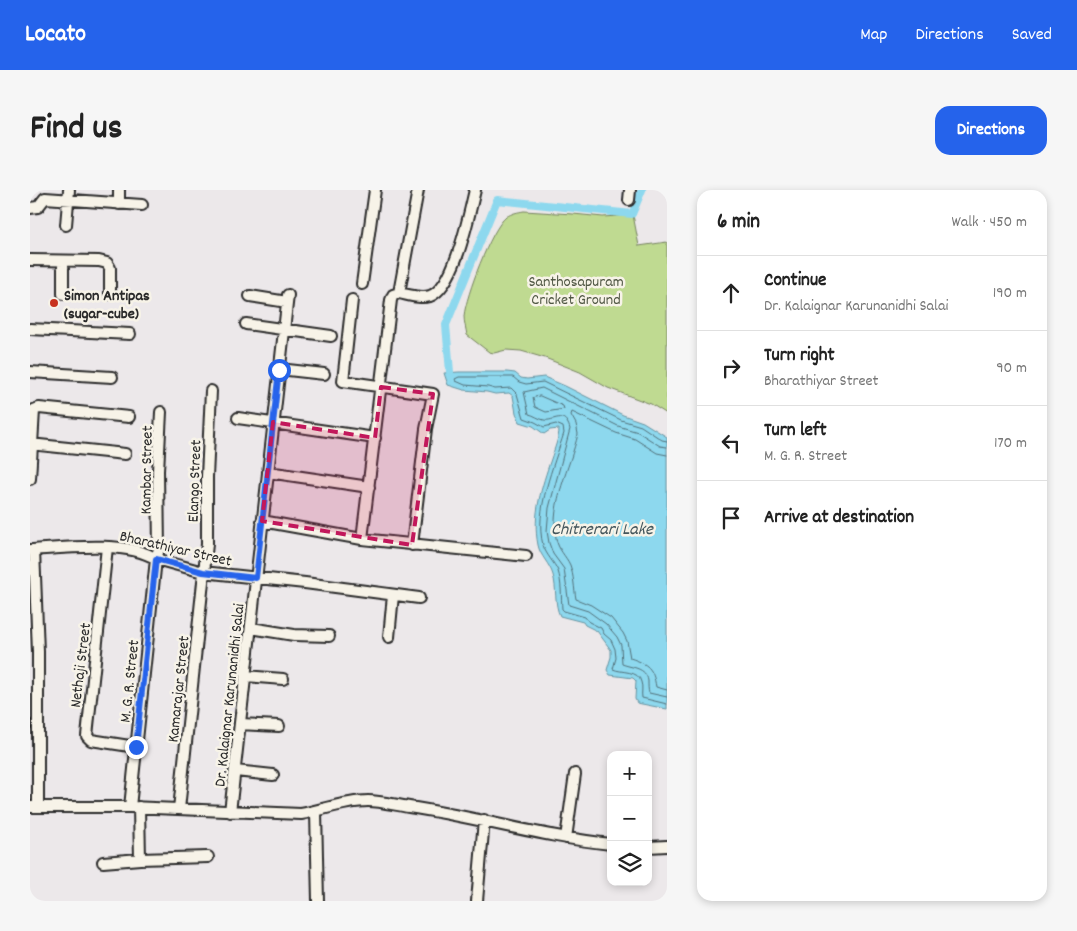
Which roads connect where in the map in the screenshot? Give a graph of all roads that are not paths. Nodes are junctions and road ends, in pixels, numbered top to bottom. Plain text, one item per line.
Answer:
1 (119, 190) edge
2 (375, 190) edge
3 (418, 190) edge
4 (475, 190) edge
5 (69, 195) edge
6 (119, 204) junction
7 (142, 205) dead end
8 (30, 208) edge
9 (66, 225) dead end
10 (30, 260) edge
11 (63, 261) junction
12 (362, 284) dead end
13 (399, 293) junction
14 (63, 294) dead end
15 (110, 294) dead end
16 (250, 296) dead end
17 (352, 300) dead end
18 (246, 324) dead end
19 (30, 329) edge
20 (284, 329) junction
21 (130, 334) dead end
22 (331, 336) dead end
23 (279, 370) junction
24 (30, 372) edge
25 (324, 374) dead end
26 (112, 377) dead end
27 (381, 387) junction
28 (211, 391) dead end
29 (161, 412) dead end
30 (130, 417) dead end
31 (238, 418) dead end
32 (273, 422) junction
33 (375, 438) junction
34 (30, 444) edge
35 (125, 454) dead end
36 (268, 472) junction
37 (30, 479) edge
38 (369, 488) junction
39 (262, 521) junction
40 (362, 539) junction
41 (412, 545) junction
42 (107, 548) junction
43 (32, 550) edge
44 (526, 556) dead end
45 (156, 559) junction
46 (203, 572) junction
47 (256, 578) junction
48 (393, 595) junction
49 (419, 598) dead end
50 (250, 628) junction
51 (329, 636) dead end
52 (389, 637) dead end
53 (245, 676) junction
54 (283, 679) dead end
55 (240, 724) junction
56 (279, 726) dead end
57 (136, 747) junction
58 (235, 771) junction
59 (575, 774) dead end
60 (273, 775) dead end
61 (34, 807) edge
62 (135, 807) junction
63 (178, 809) junction
64 (230, 812) junction
65 (316, 812) junction
66 (484, 820) junction
67 (566, 838) junction
68 (607, 843) edge
69 (667, 846) edge
70 (652, 847) edge
71 (208, 857) dead end
72 (140, 859) junction
73 (102, 862) dead end
74 (318, 901) edge
75 (477, 901) edge

1 - 6 street
2 - 12 street
3 - 13 street
4 - 13 street
5 - 6 street
5 - 8 street
5 - 9 street
6 - 7 street
10 - 11 street
11 - 14 street
11 - 15 street
13 - 27 street
16 - 20 street, Dr. Kalaignar Karunanidhi Salai
17 - 27 street
18 - 20 street
19 - 21 street
20 - 22 street
20 - 23 street, Dr. Kalaignar Karunanidhi Salai
23 - 25 street
23 - 32 street, Dr. Kalaignar Karunanidhi Salai
24 - 26 street
27 - 33 street
27 - 41 street
28 - 46 street, Elango Street
29 - 45 street, Kambar Street
30 - 34 street
31 - 32 street
32 - 33 street
32 - 36 street, Dr. Kalaignar Karunanidhi Salai
33 - 38 street
34 - 35 street
34 - 37 street
36 - 38 street
36 - 39 street, Dr. Kalaignar Karunanidhi Salai
38 - 40 street
39 - 40 street
39 - 47 street, Dr. Kalaignar Karunanidhi Salai
40 - 41 street
41 - 44 street
42 - 43 street, Bharathiyar Street
42 - 45 street, Bharathiyar Street
42 - 57 street, Nethaji Street
43 - 61 street
45 - 46 street, Bharathiyar Street
45 - 57 street, M. G. R. Street
46 - 47 street, Bharathiyar Street
46 - 63 street, Kamarajar Street
47 - 48 street, Bharathiyar Street
47 - 50 street, Dr. Kalaignar Karunanidhi Salai
48 - 49 street, Bharathiyar Street
48 - 52 street
50 - 51 street
50 - 53 street, Dr. Kalaignar Karunanidhi Salai
53 - 54 street
53 - 55 street, Dr. Kalaignar Karunanidhi Salai
55 - 56 street
55 - 58 street, Dr. Kalaignar Karunanidhi Salai
57 - 62 street, M. G. R. Street
58 - 60 street
58 - 64 street, Dr. Kalaignar Karunanidhi Salai
59 - 67 street
61 - 62 street
62 - 63 street
62 - 72 street, M. G. R. Street
63 - 64 street
64 - 65 street
65 - 66 street
65 - 74 street
66 - 67 street
66 - 75 street
67 - 68 street
69 - 70 street
71 - 72 street
72 - 73 street

